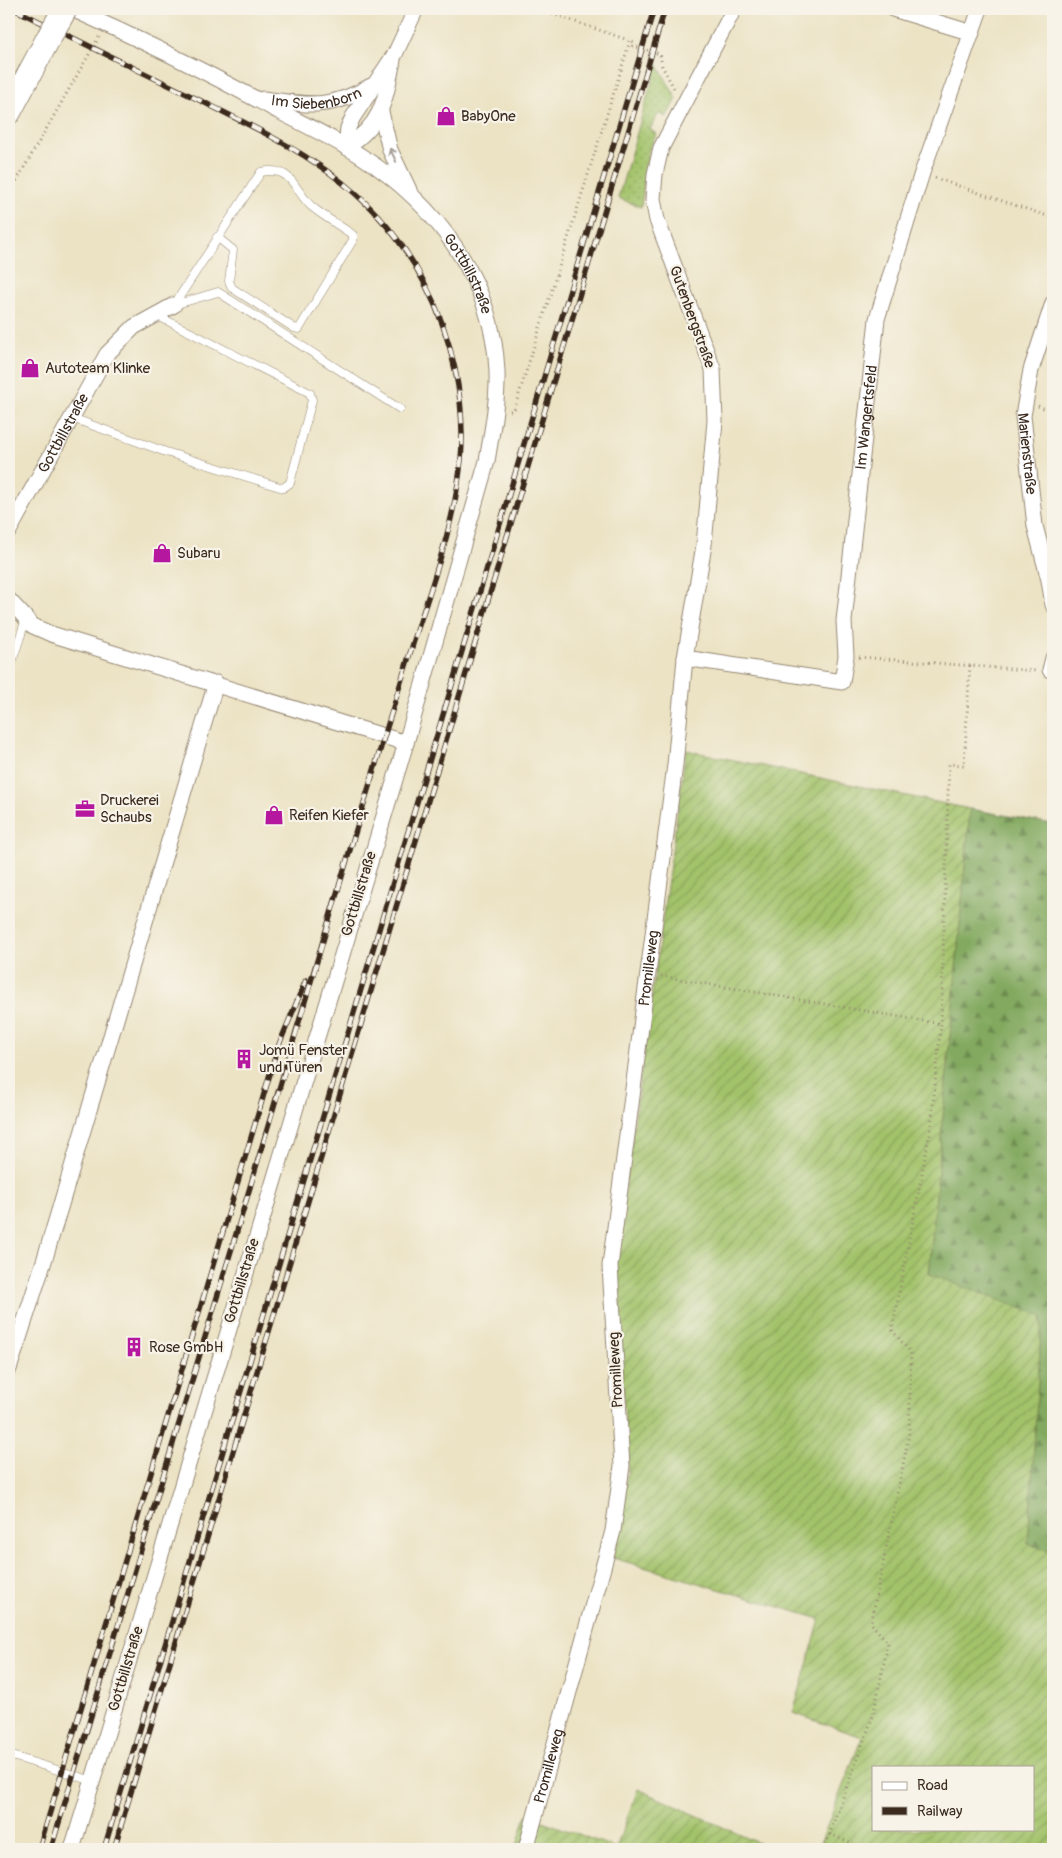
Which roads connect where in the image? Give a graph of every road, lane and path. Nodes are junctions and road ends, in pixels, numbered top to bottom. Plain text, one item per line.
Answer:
1 (65, 9) edge
2 (72, 9) edge
3 (416, 9) edge
4 (538, 9) edge
5 (734, 9) edge
6 (892, 9) edge
7 (980, 9) edge
8 (106, 24) junction
9 (972, 32) junction
10 (630, 41) junction
11 (395, 54) junction
12 (374, 84) junction
13 (254, 98) junction
14 (683, 106) junction
15 (9, 112) edge
16 (381, 112) junction
17 (346, 147) junction
18 (922, 173) junction
19 (9, 194) edge
20 (412, 196) junction
21 (1053, 218) edge
22 (217, 237) junction
23 (1053, 303) edge
24 (174, 305) junction
25 (156, 315) junction
26 (400, 409) dead end
27 (495, 414) junction
28 (72, 418) junction
29 (9, 530) edge
30 (9, 600) edge
31 (1053, 605) edge
32 (26, 619) junction
33 (846, 656) junction
34 (685, 658) junction
35 (1052, 664) edge
36 (970, 666) junction
37 (9, 671) edge
38 (216, 683) junction
39 (406, 743) junction
40 (675, 765) joint
41 (648, 973) junction
42 (941, 1024) junction
43 (9, 1369) edge
44 (9, 1755) edge
45 (93, 1781) junction
46 (830, 1834) junction
47 (527, 1844) edge
48 (72, 1849) edge
49 (562, 1849) edge
50 (824, 1849) edge
51 (864, 1849) edge

1 - 15 main road, bridge
2 - 8 street, Gottbillstraße
3 - 11 street, Im Siebenborn
4 - 10 path
5 - 14 street, Gutenbergstraße
6 - 9 street
7 - 9 street, Im Wangertsfeld
8 - 13 street, Gottbillstraße
8 - 19 path
9 - 18 street, Im Wangertsfeld
10 - 14 path
10 - 27 path
11 - 12 street, Im Siebenborn
11 - 16 street, Im Siebenborn
12 - 13 street, Im Siebenborn
12 - 17 street, Im Siebenborn
13 - 17 street, Gottbillstraße
14 - 34 street, Gutenbergstraße
16 - 17 street, Im Siebenborn
20 -> 16 street, Im Siebenborn
17 - 20 street, Gottbillstraße
18 - 21 path
18 - 33 street, Im Wangertsfeld
20 - 27 street, Gottbillstraße
22 - 22 lane
22 - 24 lane
23 - 31 street, Marienstraße
24 - 25 street, Gottbillstraße
24 - 26 lane
25 - 28 street, Gottbillstraße
25 - 28 lane
27 - 39 street, Gottbillstraße
28 - 29 street, Gottbillstraße
30 - 32 street
32 - 37 lane
32 - 38 street
33 - 34 street, Im Wangertsfeld
33 - 36 path
34 - 40 street, Gutenbergstraße
35 - 36 path
36 - 42 path
38 - 39 street
38 - 43 street
39 - 45 street, Gottbillstraße
40 - 41 street, Promilleweg
41 - 42 path
41 - 47 street, Promilleweg
42 - 46 path
44 - 45 lane
45 - 48 street, Gottbillstraße
46 - 50 path
46 - 51 path
47 - 49 path

